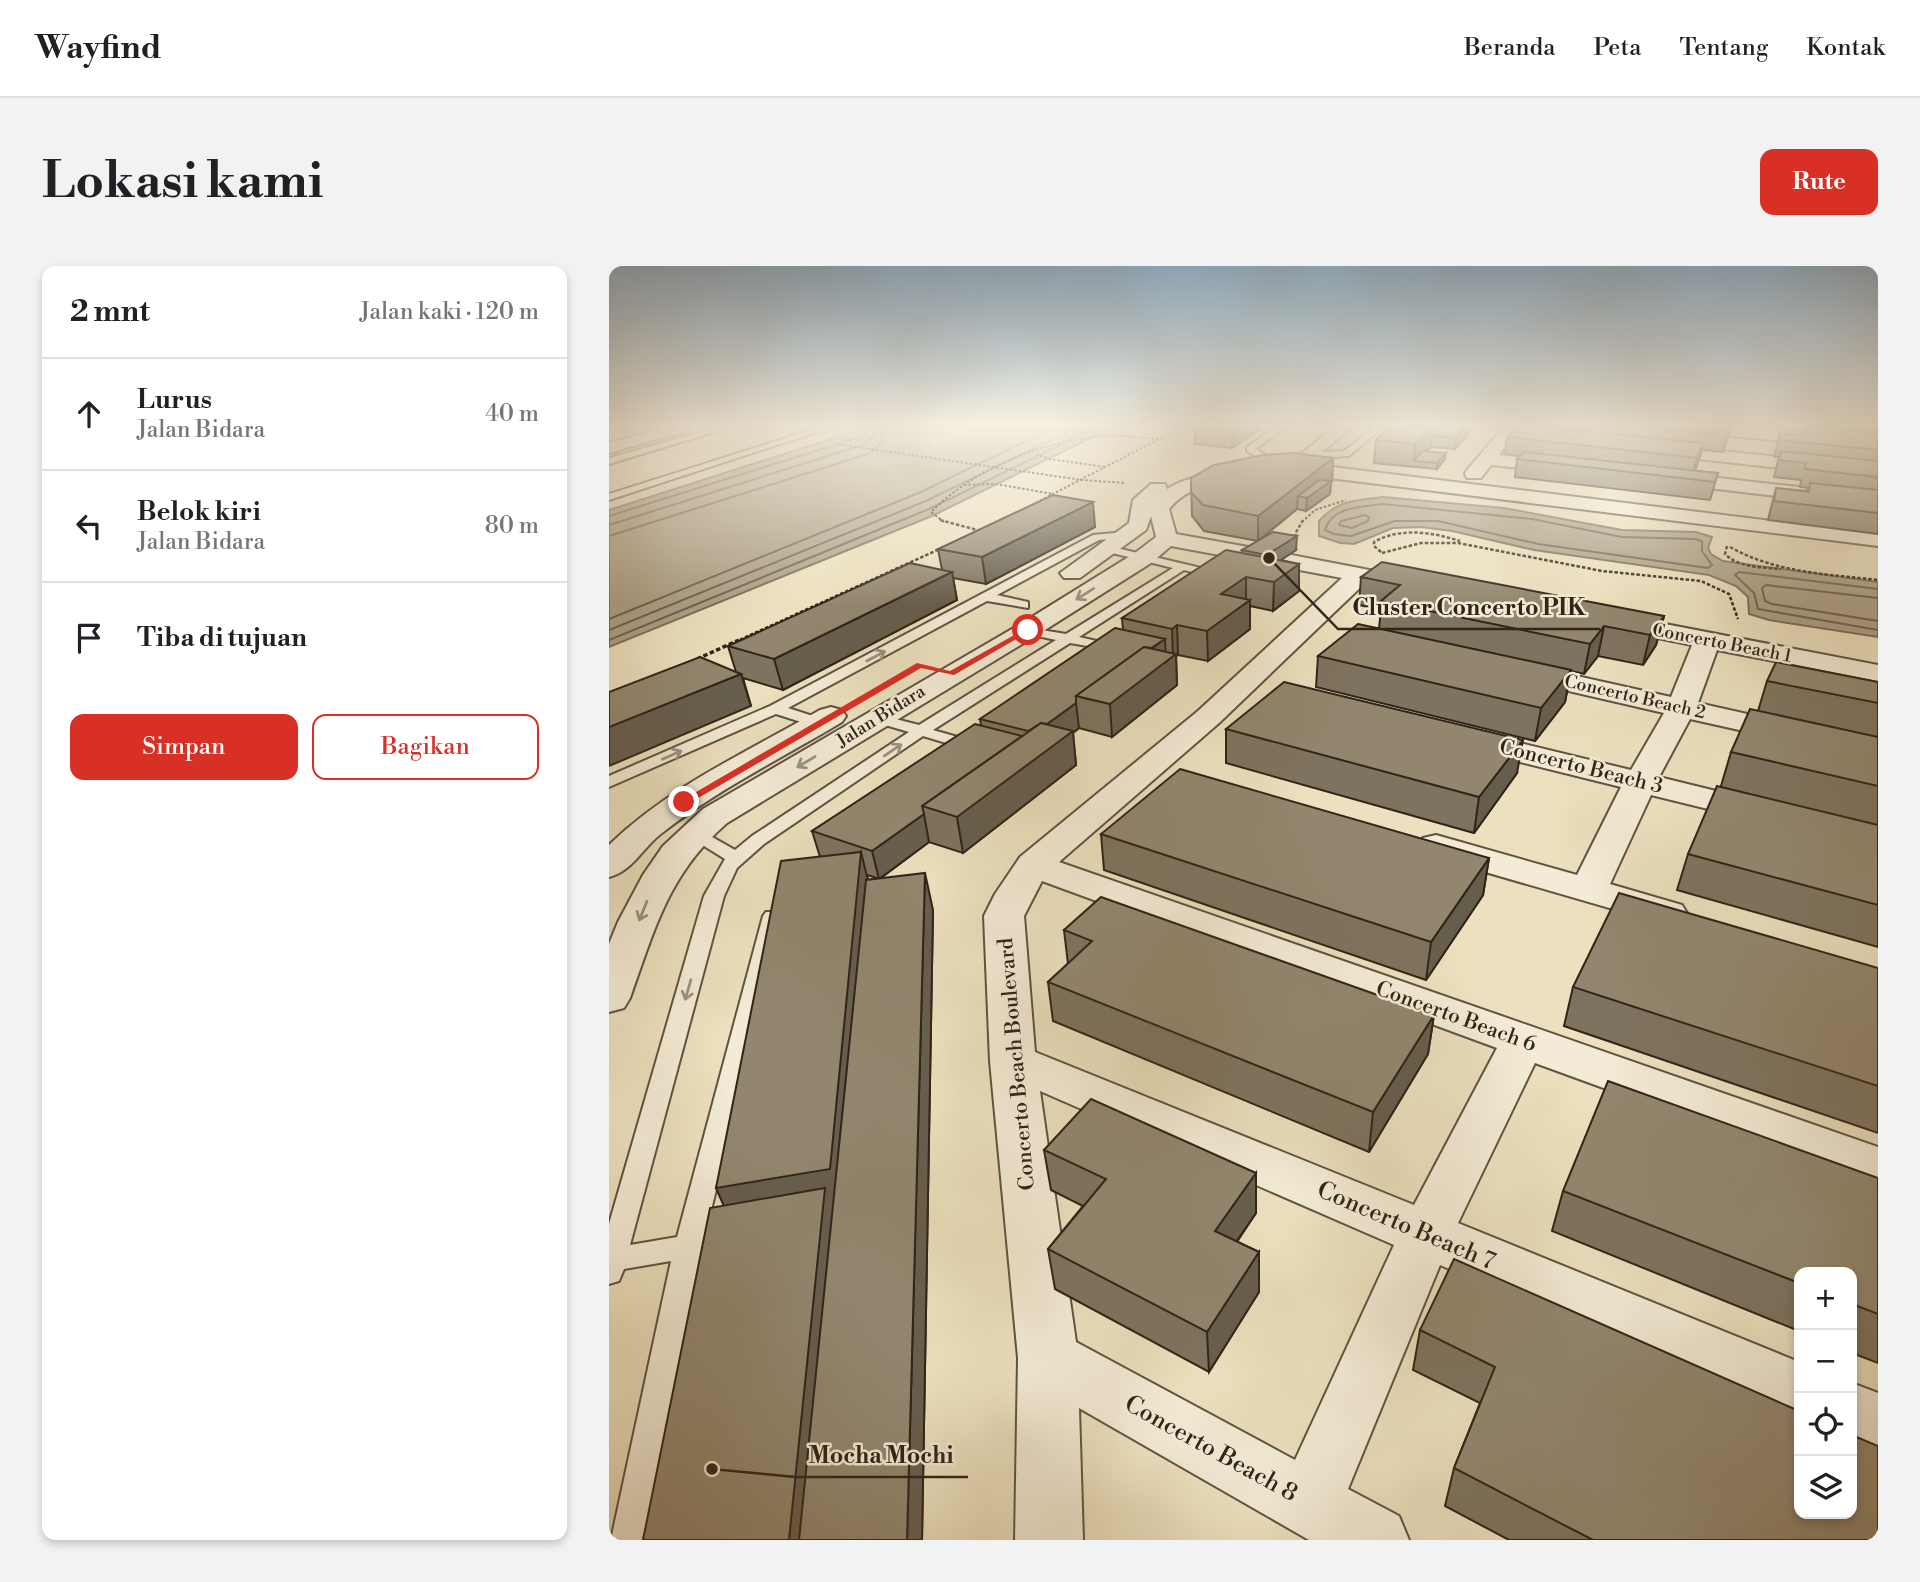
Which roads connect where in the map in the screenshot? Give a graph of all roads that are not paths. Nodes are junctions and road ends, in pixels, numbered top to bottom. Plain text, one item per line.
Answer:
1 (639, 486) edge
2 (1162, 486) edge
3 (1187, 486) edge
4 (1432, 486) edge
5 (1462, 486) edge
6 (1739, 486) edge
7 (1762, 489) junction
8 (1459, 490) junction
9 (609, 496) edge
10 (1878, 502) edge
11 (1747, 524) junction
12 (1878, 540) edge
13 (1136, 545) junction
14 (1257, 555) edge
15 (1281, 560) edge
16 (1182, 567) junction
17 (1193, 592) edge
18 (987, 597) junction
19 (1026, 617) junction
20 (1587, 617) edge
21 (1127, 633) edge
22 (1068, 638) junction
23 (1707, 640) junction
24 (1105, 647) junction
25 (1083, 662) edge
26 (920, 665) junction
27 (1495, 666) edge
28 (1878, 673) edge
29 (951, 674) junction
30 (1681, 708) junction
31 (775, 709) junction
32 (880, 719) junction
33 (820, 723) junction
34 (985, 729) edge
35 (922, 730) junction
36 (1442, 733) edge
37 (963, 743) junction
38 (1878, 752) edge
39 (940, 759) edge
40 (609, 782) edge
41 (1640, 782) junction
42 (1786, 818) edge
43 (647, 827) junction
44 (692, 833) junction
45 (1405, 836) edge
46 (611, 859) edge
47 (737, 859) junction
48 (1033, 865) junction
49 (1589, 890) junction
50 (782, 894) edge
51 (1694, 921) edge
52 (609, 998) edge
53 (1523, 1041) junction
54 (1013, 1061) junction
55 (1878, 1168) edge
56 (1426, 1234) junction
57 (688, 1247) junction
58 (610, 1264) edge
59 (1048, 1358) junction
60 (1794, 1389) edge
61 (1857, 1415) edge
62 (1878, 1424) edge
63 (1309, 1503) junction
64 (628, 1540) edge
65 (1049, 1540) edge
66 (1375, 1540) edge

1 - 9 lane
2 - 13 street, Jalan Bidara
3 - 13 street
4 - 8 street
5 - 8 street
6 - 7 street
7 - 10 street
7 - 11 street
8 - 11 street
11 - 12 street
13 - 14 street
13 - 16 lane
13 - 18 lane
13 - 19 street, Jalan Bidara
15 - 48 street, Concerto Beach Boulevard
16 - 17 lane
16 - 22 lane
18 - 19 lane
31 -> 18 lane
19 - 22 lane
19 - 26 street, Jalan Bidara
19 - 29 street, Jalan Bidara
20 - 23 street, Concerto Beach 1
21 - 24 lane
22 - 24 lane
22 - 35 lane
23 - 28 street, Concerto Beach 1
23 - 30 street
24 - 25 lane
26 - 29 street
26 - 33 street, Jalan Bidara
27 - 30 street, Concerto Beach 2
29 - 32 street, Jalan Bidara
30 - 38 street, Concerto Beach 2
30 - 41 street
31 - 33 lane
40 -> 31 lane
32 - 35 lane
32 -> 44 street, Jalan Bidara
33 - 43 street, Jalan Bidara
34 - 37 lane
35 - 37 lane
47 -> 35 lane
36 - 41 street, Concerto Beach 3
37 - 39 lane
41 - 42 street, Concerto Beach 3
41 - 49 street
43 - 44 street
43 - 46 street, Jalan Bidara
44 - 47 lane
44 -> 52 street, Jalan Bidara
45 - 49 street
47 -> 58 lane
48 - 53 street, Concerto Beach 6
48 - 54 street, Concerto Beach Boulevard
49 - 51 street
50 - 57 lane
53 - 55 street, Concerto Beach 6
53 - 56 street
54 - 56 street, Concerto Beach 7
54 - 59 street, Concerto Beach Boulevard
56 - 60 street, Concerto Beach 7
56 - 63 street
57 - 58 lane
57 - 64 lane
59 - 63 street, Concerto Beach 8
59 - 65 street, Concerto Beach Boulevard
61 - 62 street
63 - 66 street, Concerto Beach 8

